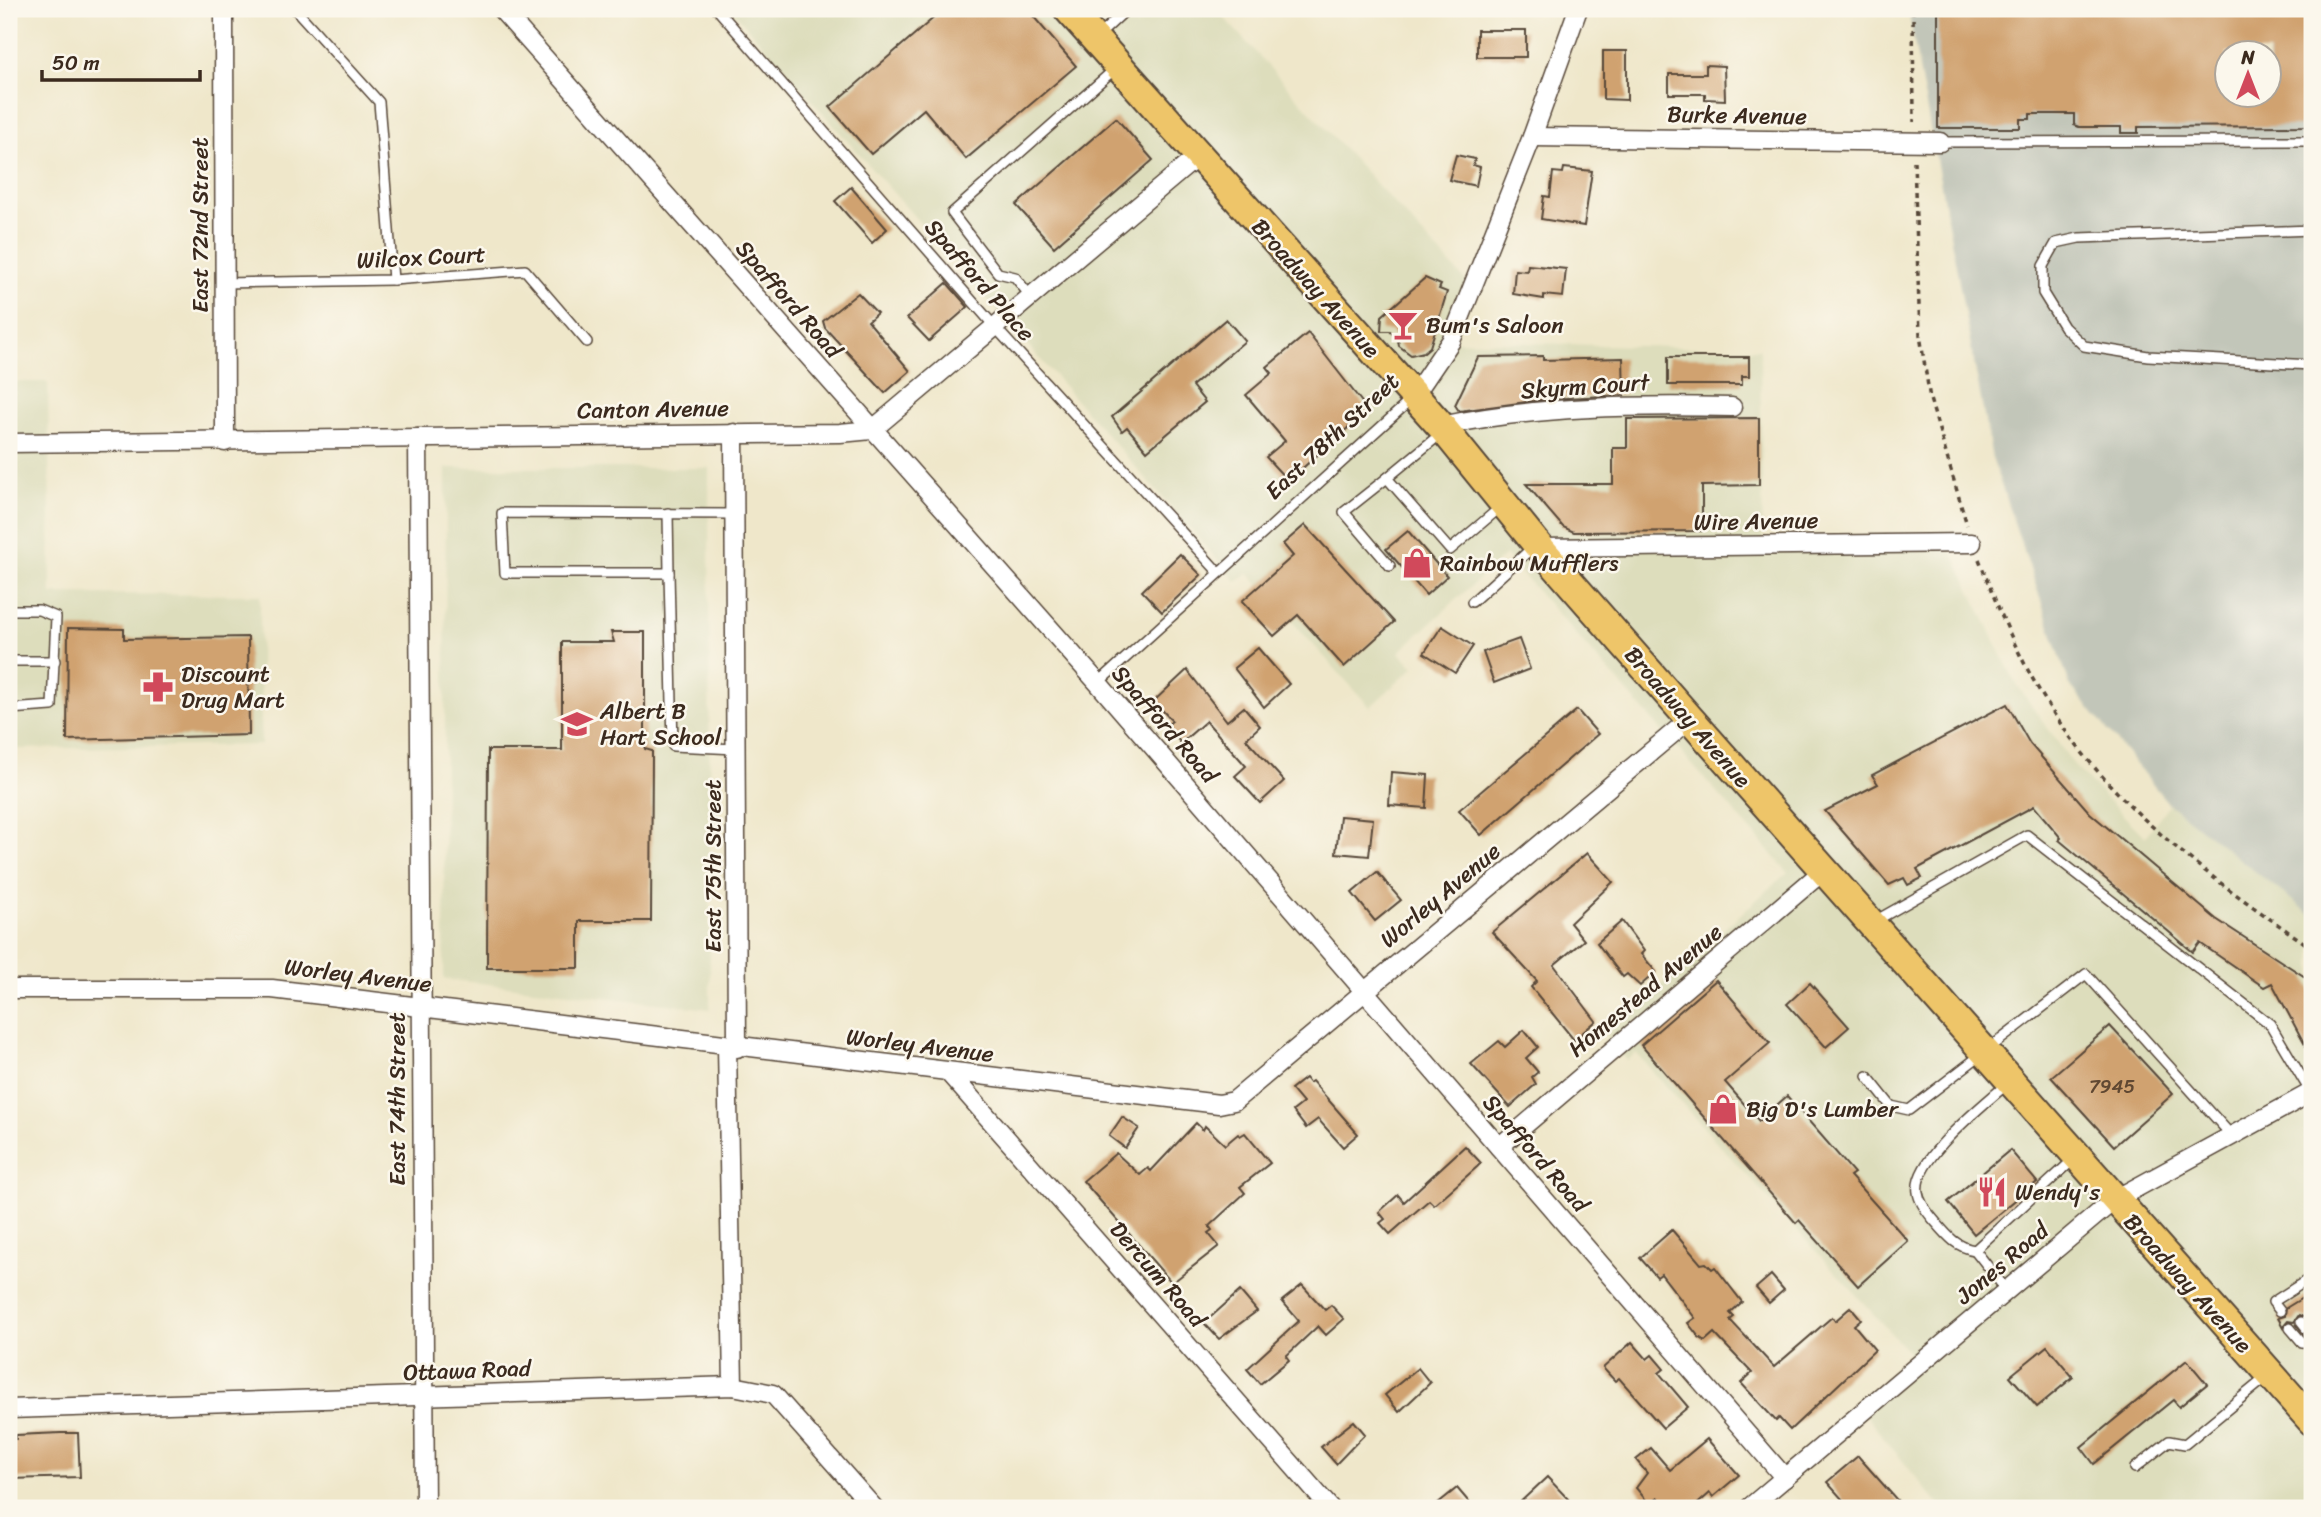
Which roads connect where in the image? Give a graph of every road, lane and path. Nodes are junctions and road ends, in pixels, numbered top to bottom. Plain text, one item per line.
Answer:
1 (224, 9) edge
2 (295, 9) edge
3 (501, 9) edge
4 (717, 9) edge
5 (1068, 9) edge
6 (1127, 9) edge
7 (1578, 9) edge
8 (1913, 9) edge
9 (1094, 39) junction
10 (1118, 66) junction
11 (1914, 131) dead end
12 (1532, 137) junction
13 (2312, 141) edge
14 (1940, 142) joint
15 (1914, 155) dead end
16 (1198, 156) junction
17 (2312, 230) edge
18 (393, 280) junction
19 (224, 282) junction
20 (1031, 297) junction
21 (995, 327) junction
22 (587, 342) dead end
23 (2312, 365) edge
24 (1413, 397) junction
25 (1732, 407) dead end
26 (1443, 429) junction
27 (872, 430) junction
28 (734, 433) junction
29 (418, 438) junction
30 (225, 442) junction
31 (9, 443) edge
32 (1387, 478) junction
33 (1504, 504) junction
34 (668, 513) junction
35 (734, 514) junction
36 (1972, 543) junction
37 (1539, 546) junction
38 (1390, 566) dead end
39 (669, 573) junction
40 (1219, 573) junction
41 (1472, 602) dead end
42 (9, 610) edge
43 (9, 661) edge
44 (55, 661) junction
45 (1098, 683) junction
46 (9, 709) edge
47 (1689, 719) junction
48 (738, 749) junction
49 (1823, 871) junction
50 (1870, 924) junction
51 (2312, 948) edge
52 (9, 989) edge
53 (1364, 991) junction
54 (421, 1007) junction
55 (732, 1046) junction
56 (1982, 1051) junction
57 (949, 1073) junction
58 (1867, 1076) dead end
59 (2010, 1082) junction
60 (2311, 1093) edge
61 (2232, 1136) junction
62 (1499, 1147) junction
63 (2076, 1157) junction
64 (2114, 1200) junction
65 (1975, 1250) junction
66 (2312, 1278) edge
67 (2300, 1285) junction
68 (2007, 1291) junction
69 (2285, 1295) junction
70 (2307, 1296) dead end
71 (2291, 1305) dead end
72 (2280, 1311) dead end
73 (2301, 1322) dead end
74 (2290, 1328) dead end
75 (2312, 1336) edge
76 (2312, 1343) edge
77 (2270, 1374) junction
78 (733, 1386) junction
79 (424, 1396) junction
80 (9, 1409) edge
81 (2306, 1410) edge
82 (2135, 1468) dead end
83 (1785, 1478) junction
84 (425, 1508) edge
85 (874, 1508) edge
86 (1331, 1508) edge
87 (1749, 1508) edge

1 - 19 street, East 72nd Street
2 - 18 lane
3 - 27 street, Spafford Road
4 - 21 lane, Spafford Place
5 - 9 main road, Broadway Avenue
6 - 9 lane
7 - 12 street, East 78th Street
8 - 11 path
9 - 10 main road, Broadway Avenue
10 - 16 main road, Broadway Avenue
10 - 20 lane
12 - 14 street, Burke Avenue
12 - 24 street, East 78th Street
13 - 14 lane
15 - 36 path
16 - 20 street
16 - 24 main road, Broadway Avenue
17 - 23 lane
18 - 19 lane, Wilcox Court
18 - 22 lane, Wilcox Court
19 - 30 street, East 72nd Street
20 - 21 street
21 - 27 street
21 - 40 lane, Spafford Place
24 - 26 main road, Broadway Avenue
24 - 40 lane, East 78th Street
25 - 26 street, Skyrm Court
26 - 32 lane
26 - 33 main road, Broadway Avenue
27 - 28 street, Canton Avenue
27 - 45 street, Spafford Road
28 - 29 street, Canton Avenue
28 - 35 street, East 75th Street
29 - 30 street, Canton Avenue
29 - 54 street, East 74th Street
30 - 31 street, Canton Avenue
32 - 33 lane
32 - 38 lane
33 - 37 main road, Broadway Avenue
34 - 35 lane
34 - 39 lane
34 - 39 lane
35 - 48 street, East 75th Street
36 - 37 street, Wire Avenue
36 - 51 path
37 - 41 lane
37 - 47 main road, Broadway Avenue
39 - 48 lane
40 - 45 lane, East 78th Street
42 - 44 lane
43 - 44 lane
44 - 46 lane
45 - 53 street, Spafford Road
47 - 49 main road, Broadway Avenue
47 - 53 street, Worley Avenue
48 - 55 street, East 75th Street
49 - 50 main road, Broadway Avenue
49 - 62 street, Homestead Avenue
50 - 56 main road, Broadway Avenue
50 - 60 lane
52 - 54 street, Worley Avenue
53 - 57 street, Worley Avenue
53 - 62 street, Spafford Road
54 - 55 street, Worley Avenue
54 - 79 street, East 74th Street
55 - 57 street, Worley Avenue
55 - 78 street, East 75th Street
56 - 58 lane
56 - 59 main road, Broadway Avenue
56 - 61 lane
57 - 86 street, Dercum Road
59 - 63 main road, Broadway Avenue
59 - 65 lane
60 - 61 street, Jones Road
61 - 64 street, Jones Road
62 - 83 street, Spafford Road
63 - 64 main road, Broadway Avenue
63 - 65 lane
64 - 68 street, Jones Road
64 - 77 main road, Broadway Avenue
65 - 68 lane
66 - 67 lane
67 - 69 lane
67 - 70 lane
68 - 83 street, Jones Road
69 - 71 lane
69 - 72 lane
73 - 75 lane
74 - 76 lane
77 - 81 main road, Broadway Avenue
77 - 82 lane
78 - 79 street, Ottawa Road
78 - 85 street, Ottawa Road
79 - 80 street, Ottawa Road
79 - 84 street, East 74th Street
83 - 87 street, Jones Road

